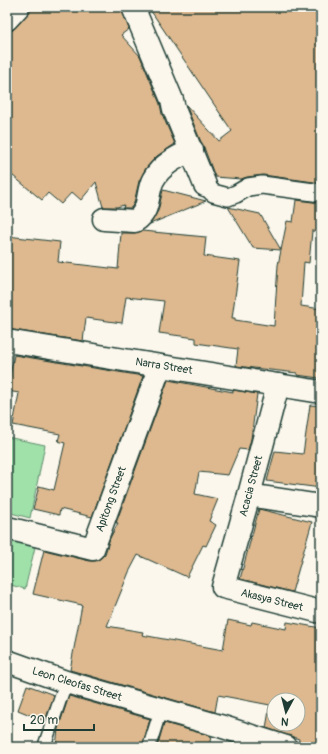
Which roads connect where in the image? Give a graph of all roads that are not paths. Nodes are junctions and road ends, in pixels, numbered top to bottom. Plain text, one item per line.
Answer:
1 (18, 7) edge
2 (133, 7) edge
3 (7, 20) edge
4 (192, 150) junction
5 (205, 186) joint
6 (321, 193) edge
7 (104, 219) dead end
8 (7, 341) edge
9 (160, 366) junction
10 (278, 385) junction
11 (321, 392) edge
12 (249, 495) junction
13 (321, 506) edge
14 (7, 528) edge
15 (223, 587) joint
16 (321, 612) edge
17 (7, 661) edge
18 (66, 682) junction
19 (161, 708) junction
20 (44, 747) edge
21 (149, 747) edge
22 (286, 747) edge

1 - 3 street
2 - 4 street
4 - 5 street
4 - 7 street
5 - 6 street
8 - 9 street, Narra Street
9 - 10 street, Narra Street
9 - 14 street, Apitong Street
10 - 11 street, Narra Street
10 - 12 street, Acacia Street
12 - 13 street
12 - 15 street, Acacia Street
15 - 16 street, Akasya Street
17 - 18 street, Leon Cleofas Street
18 - 19 street, Leon Cleofas Street
18 - 20 lane
19 - 21 lane
19 - 22 street, Leon Cleofas Street

